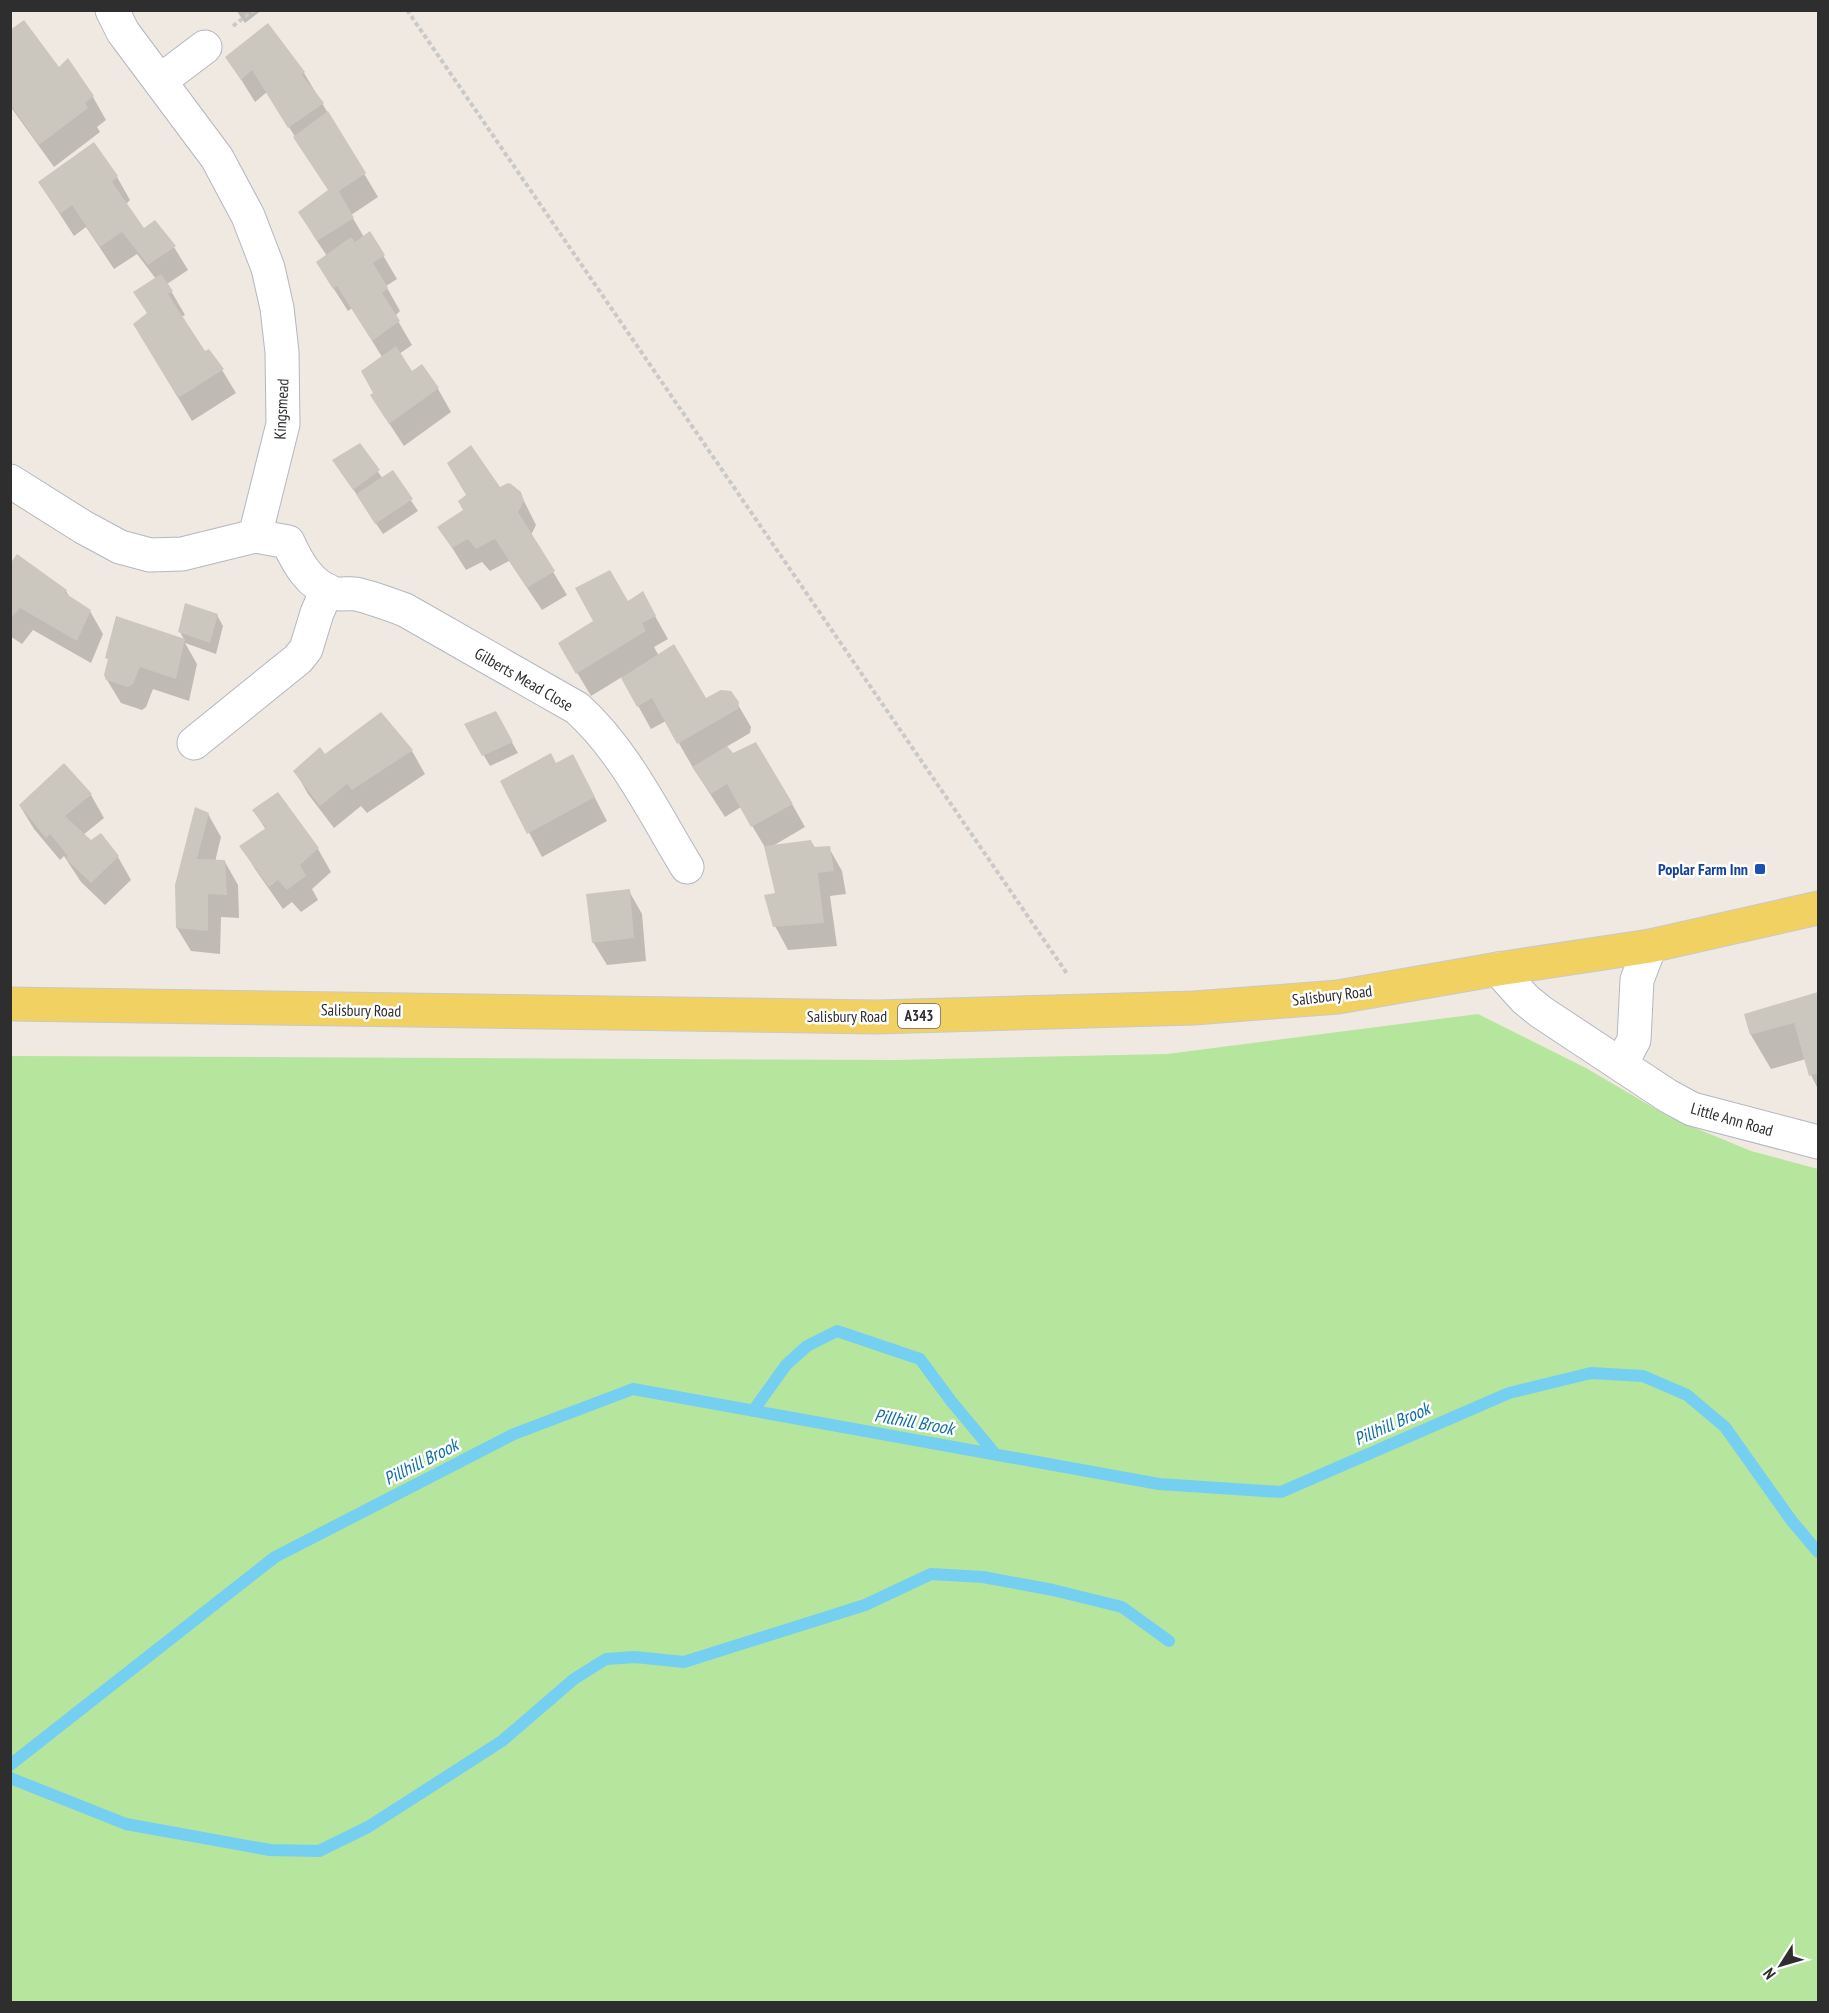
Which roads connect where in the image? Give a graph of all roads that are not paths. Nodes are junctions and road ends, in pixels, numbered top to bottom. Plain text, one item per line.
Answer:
1 (118, 21) edge
2 (205, 47) dead end
3 (160, 81) junction
4 (10, 481) edge
5 (255, 536) junction
6 (327, 590) junction
7 (194, 743) dead end
8 (687, 867) dead end
9 (1818, 908) edge
10 (1650, 946) junction
11 (1498, 969) junction
12 (10, 1004) edge
13 (1621, 1064) junction
14 (1818, 1142) edge

1 - 3 street, Kingsmead
2 - 3 street
3 - 5 street, Kingsmead
4 - 5 street
5 - 6 street
6 - 7 street
6 - 8 street, Gilberts Mead Close
9 - 10 main road, Salisbury Road / A343
10 - 11 main road, Salisbury Road / A343
10 - 13 street
11 - 12 main road, Salisbury Road / A343
11 - 13 street, Little Ann Road
13 - 14 street, Little Ann Road

